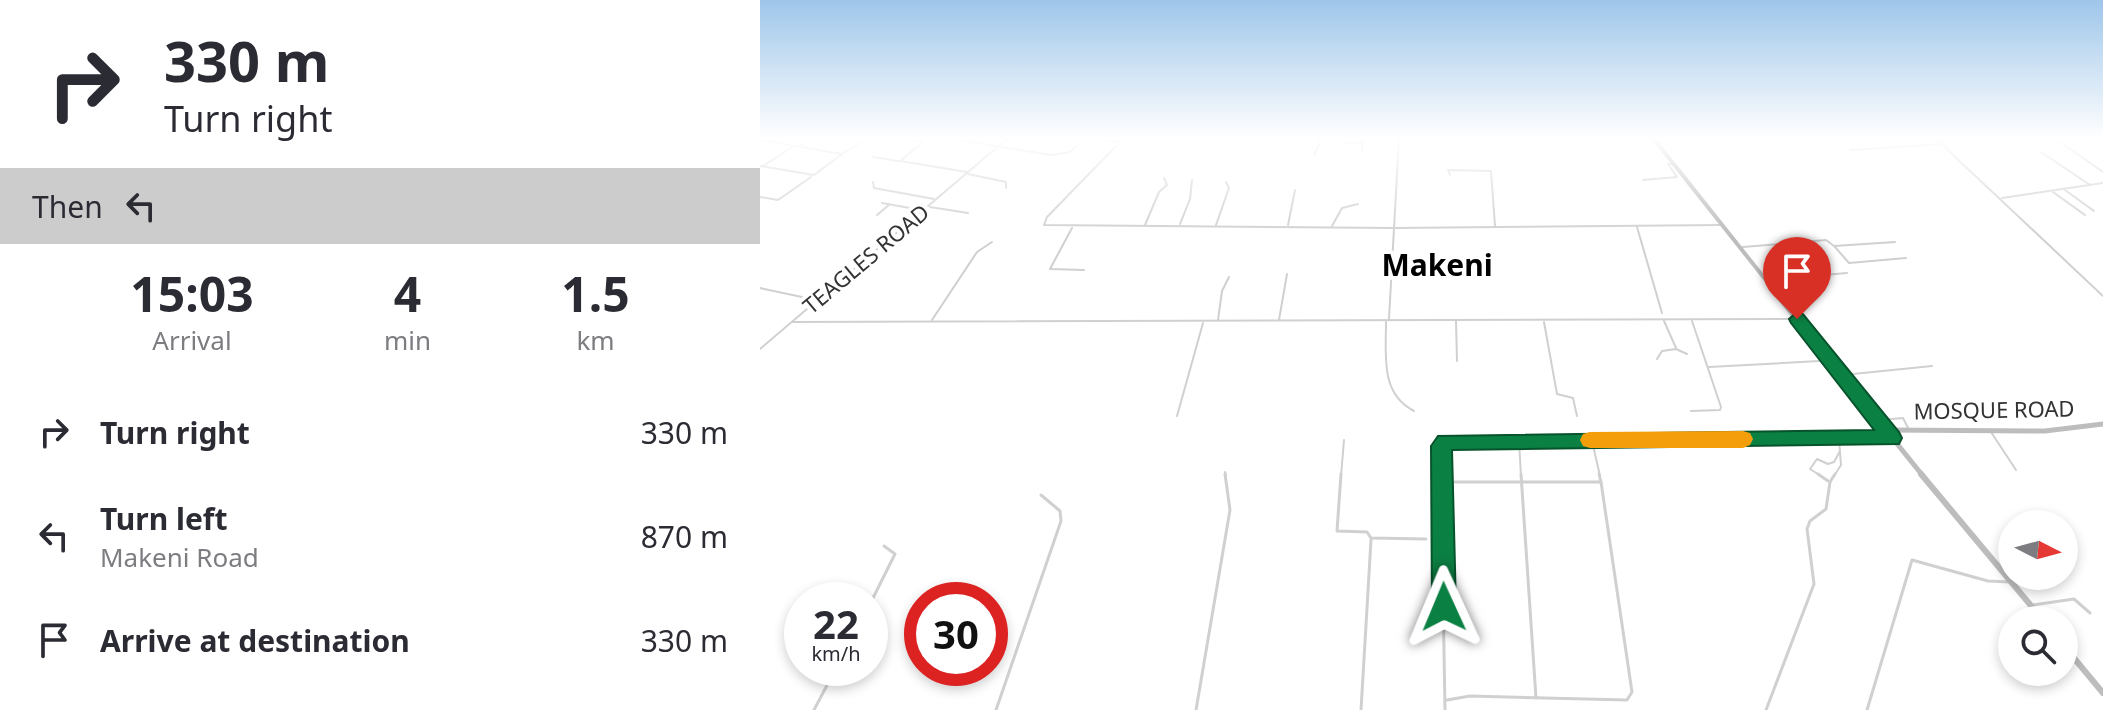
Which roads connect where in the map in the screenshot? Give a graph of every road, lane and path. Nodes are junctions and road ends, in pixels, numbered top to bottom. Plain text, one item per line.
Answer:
1 (791, 171) edge
2 (819, 171) edge
3 (956, 171) edge
4 (1092, 171) edge
5 (1397, 171) edge
6 (1448, 171) edge
7 (1491, 171) edge
8 (1673, 171) edge
9 (1679, 171) edge
10 (1972, 171) edge
11 (2070, 171) edge
12 (967, 173) junction
13 (814, 175) junction
14 (1450, 175) dead end
15 (1164, 178) dead end
16 (1192, 180) dead end
17 (1643, 180) dead end
18 (873, 182) dead end
19 (1226, 182) dead end
20 (2103, 183) edge
21 (2091, 185) junction
22 (1006, 188) dead end
23 (2064, 189) junction
24 (1295, 190) dead end
25 (2052, 191) junction
26 (760, 197) edge
27 (2001, 198) junction
28 (936, 200) junction
29 (882, 203) dead end
30 (890, 204) junction
31 (1358, 204) dead end
32 (927, 207) junction
33 (923, 211) junction
34 (2094, 211) dead end
35 (968, 213) dead end
36 (877, 215) dead end
37 (2085, 215) dead end
38 (1723, 225) junction
39 (1073, 227) junction
40 (1144, 227) junction
41 (1179, 227) junction
42 (1215, 227) junction
43 (1287, 227) junction
44 (1332, 227) junction
45 (1495, 227) junction
46 (1637, 227) junction
47 (1394, 228) junction
48 (992, 242) dead end
49 (1895, 242) dead end
50 (1834, 246) junction
51 (1740, 248) junction
52 (1906, 258) dead end
53 (1084, 270) dead end
54 (1847, 273) dead end
55 (1287, 274) dead end
56 (1229, 277) dead end
57 (1767, 280) junction
58 (760, 288) edge
59 (2103, 296) edge
60 (817, 300) junction
61 (1662, 313) dead end
62 (1691, 319) junction
63 (1797, 319) junction
64 (1456, 320) junction
65 (1664, 320) junction
66 (932, 321) junction
67 (1279, 321) junction
68 (1387, 321) junction
69 (1544, 321) junction
70 (792, 322) junction
71 (1203, 322) junction
72 (1218, 322) junction
73 (760, 343) edge
74 (765, 344) junction
75 (760, 349) edge
76 (1676, 349) junction
77 (1687, 354) dead end
78 (1657, 359) dead end
79 (1457, 361) dead end
80 (1819, 361) dead end
81 (1932, 366) dead end
82 (1708, 367) junction
83 (1842, 375) junction
84 (1414, 411) dead end
85 (1691, 411) dead end
86 (1177, 416) dead end
87 (1577, 416) dead end
88 (1878, 421) junction
89 (2103, 424) edge
90 (1908, 429) junction
91 (1885, 430) junction
92 (1990, 431) junction
93 (1892, 438) junction
94 (1839, 439) junction
95 (1344, 440) dead end
96 (1592, 440) junction
97 (1519, 441) junction
98 (1840, 451) junction
99 (2016, 470) dead end
100 (1225, 472) dead end
101 (1442, 482) junction
102 (1601, 482) junction
103 (1830, 482) junction
104 (1521, 483) junction
105 (1041, 495) dead end
106 (1371, 538) junction
107 (1426, 539) dead end
108 (884, 546) dead end
109 (1998, 566) edge
110 (1998, 581) edge
111 (881, 582) edge
112 (2018, 590) edge
113 (2031, 605) joint
114 (2090, 613) dead end
115 (2078, 663) edge
116 (827, 686) edge
117 (2103, 693) edge
118 (1536, 699) junction
119 (1446, 701) junction
120 (814, 710) edge
121 (996, 710) edge
122 (1196, 710) edge
123 (1361, 710) edge
124 (1445, 710) edge
125 (1766, 710) edge
126 (1867, 710) edge

1 - 13 street
2 - 13 street
3 - 12 street
4 - 39 street
5 - 47 street
6 - 14 street
7 - 45 street
8 - 17 street
9 - 38 main road
10 - 27 street
11 - 21 street
12 - 22 street
12 - 28 street, TEAGLES ROAD
13 - 26 street
15 - 40 street
16 - 41 street
18 - 28 street
19 - 42 street
20 - 21 street
21 - 23 street
23 - 25 street
23 - 34 street
24 - 43 street
25 - 27 street
25 - 37 street
27 - 59 street
28 - 32 street, TEAGLES ROAD
29 - 30 street
30 - 33 street
30 - 36 street
31 - 44 street
32 - 33 street, TEAGLES ROAD
32 - 35 street
33 - 60 street, TEAGLES ROAD
38 - 46 street
38 - 51 main road
39 - 40 street
39 - 53 street
40 - 41 street
41 - 42 street
42 - 43 street
43 - 44 street
44 - 47 street
45 - 46 street
45 - 47 street
46 - 61 street
47 - 68 street
48 - 66 street
49 - 50 street
50 - 51 street
50 - 52 street
51 - 57 main road
54 - 57 street
55 - 67 street
56 - 72 street
57 - 63 main road
58 - 60 street
60 - 70 street, TEAGLES ROAD
62 - 63 street
62 - 65 street
62 - 82 street
63 - 83 main road
64 - 68 street
64 - 69 street
64 - 79 street
65 - 69 street
65 - 76 street
66 - 70 street
66 - 71 street
67 - 68 street
67 - 72 street
68 - 84 street
69 - 87 street
70 - 74 street, TEAGLES ROAD
71 - 72 street
71 - 86 street
73 - 74 street
74 - 75 street, TEAGLES ROAD
76 - 77 street
76 - 78 street
80 - 82 street
81 - 83 street
82 - 85 street
83 - 88 main road
88 - 90 street
88 - 91 main road
89 - 92 main road, MOSQUE ROAD
90 - 91 main road, MOSQUE ROAD
90 - 92 main road, MOSQUE ROAD
91 - 93 main road
92 - 99 street
93 - 94 street
93 - 109 main road
94 - 96 street
94 - 98 street
95 - 106 street
96 - 97 street
96 - 102 street
97 - 101 street
97 - 104 street
98 - 103 street
98 - 103 street
100 - 122 street
101 - 104 street
101 - 119 street
102 - 104 street
102 - 118 street
103 - 125 street
104 - 118 street
105 - 121 street
106 - 107 street
106 - 123 street
108 - 111 street
110 - 126 street
112 - 113 main road
113 - 114 street
115 - 117 main road
116 - 120 street
118 - 119 street
119 - 124 street

